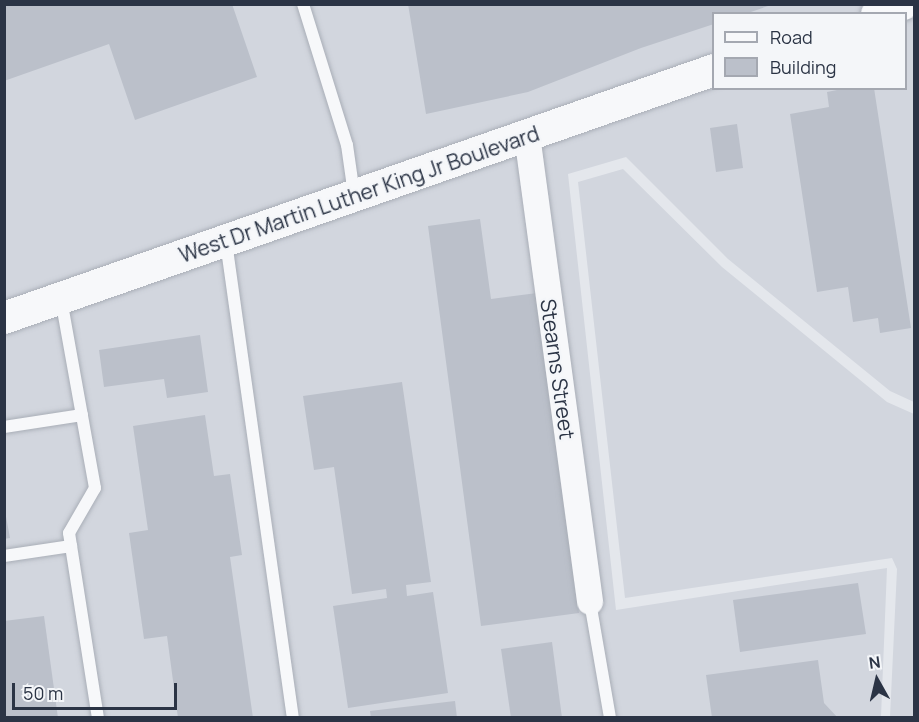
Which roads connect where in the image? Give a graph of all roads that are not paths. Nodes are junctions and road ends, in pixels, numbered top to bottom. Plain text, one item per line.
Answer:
1 (303, 4) edge
2 (903, 4) edge
3 (882, 12) edge
4 (712, 71) edge
5 (526, 135) junction
6 (354, 196) junction
7 (226, 240) junction
8 (61, 298) junction
9 (4, 318) edge
10 (82, 415) junction
11 (4, 427) edge
12 (71, 546) junction
13 (4, 556) edge
14 (590, 602) joint
15 (98, 717) edge
16 (294, 717) edge
17 (610, 717) edge

1 - 6 lane
2 - 3 street
4 - 5 street, West Dr Martin Luther King Jr Boulevard
5 - 6 street, West Dr Martin Luther King Jr Boulevard
5 - 14 street, Stearns Street
6 - 7 street, West Dr Martin Luther King Jr Boulevard
7 - 8 street, West Dr Martin Luther King Jr Boulevard
7 - 16 lane
8 - 9 street, West Dr Martin Luther King Jr Boulevard
8 - 10 lane
10 - 11 lane
10 - 12 lane
12 - 13 lane
12 - 15 lane
14 - 17 lane

